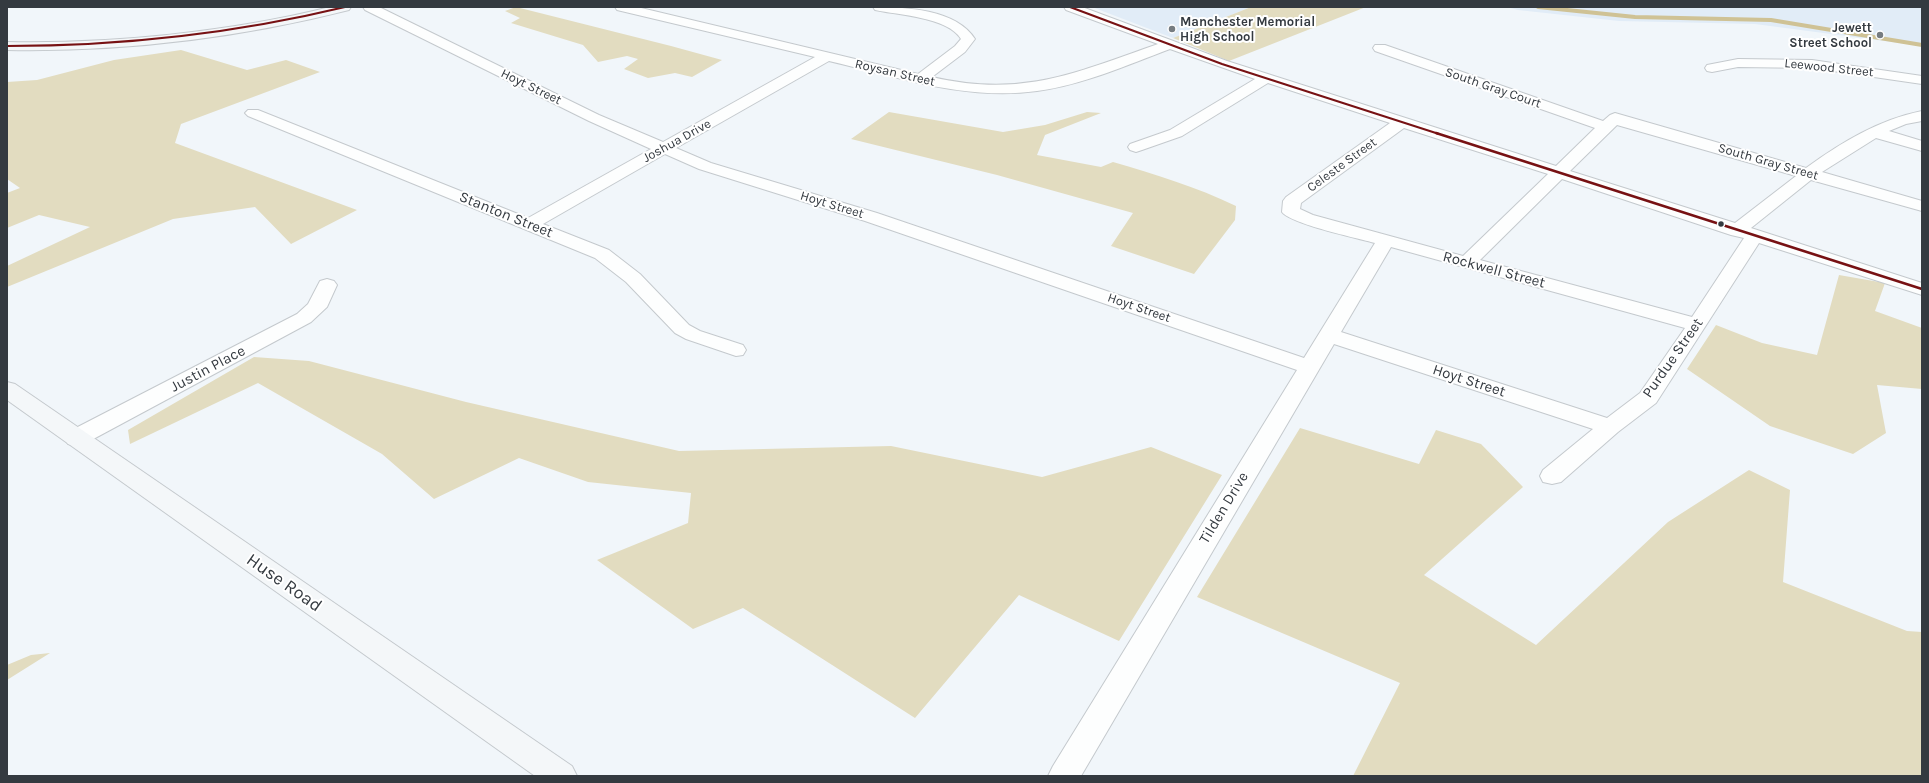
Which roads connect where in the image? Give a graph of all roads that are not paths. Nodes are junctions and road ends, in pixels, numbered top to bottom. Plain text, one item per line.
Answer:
1 (345, 7) edge
2 (369, 7) edge
3 (621, 7) edge
4 (879, 7) edge
5 (1070, 7) edge
6 (1169, 45) junction
7 (7, 46) edge
8 (1380, 48) dead end
9 (827, 56) junction
10 (1712, 68) dead end
11 (920, 79) junction
12 (1265, 79) junction
13 (1922, 80) edge
14 (253, 113) dead end
15 (1922, 116) edge
16 (1615, 119) junction
17 (1402, 122) junction
18 (1874, 132) junction
19 (1922, 146) edge
20 (1136, 147) dead end
21 (663, 149) junction
22 (1559, 173) junction
23 (1809, 174) junction
24 (1922, 206) edge
25 (1291, 212) joint
26 (528, 225) junction
27 (1746, 233) junction
28 (1386, 240) junction
29 (1466, 262) junction
30 (327, 285) dead end
31 (1922, 289) edge
32 (1697, 325) junction
33 (1328, 335) junction
34 (736, 350) dead end
35 (1309, 366) junction
36 (7, 389) edge
37 (1610, 427) junction
38 (76, 438) junction
39 (1552, 476) dead end
40 (561, 776) edge
41 (1064, 776) edge

1 - 7 street
2 - 21 street, Hoyt Street
3 - 9 street, Roysan Street
4 - 11 street
5 - 6 street
6 - 11 street, Roysan Street
6 - 12 street
8 - 16 street, South Gray Court
9 - 11 street, Roysan Street
9 - 21 street, Joshua Drive
10 - 13 street, Leewood Street
12 - 17 street
12 - 20 street
14 - 26 street, Stanton Street
15 - 18 street, Purdue Street
16 - 22 street
16 - 23 street, South Gray Street
17 - 22 street
17 - 25 street, Celeste Street
18 - 19 street
18 - 23 street, Purdue Street
21 - 26 street, Joshua Drive
21 - 35 street, Hoyt Street
22 - 27 street
22 - 29 street
23 - 24 street, South Gray Street
23 - 27 street, Purdue Street
25 - 28 street, Rockwell Street
26 - 34 street, Stanton Street
27 - 31 street
27 - 32 street, Purdue Street
28 - 29 street, Rockwell Street
28 - 33 street, Tilden Drive
29 - 32 street, Rockwell Street
30 - 38 street, Justin Place
32 - 37 street, Purdue Street
33 - 35 street, Tilden Drive
33 - 37 street, Hoyt Street
35 - 41 street, Tilden Drive
36 - 38 street, Huse Road
37 - 39 street, Purdue Street
38 - 40 street, Huse Road

